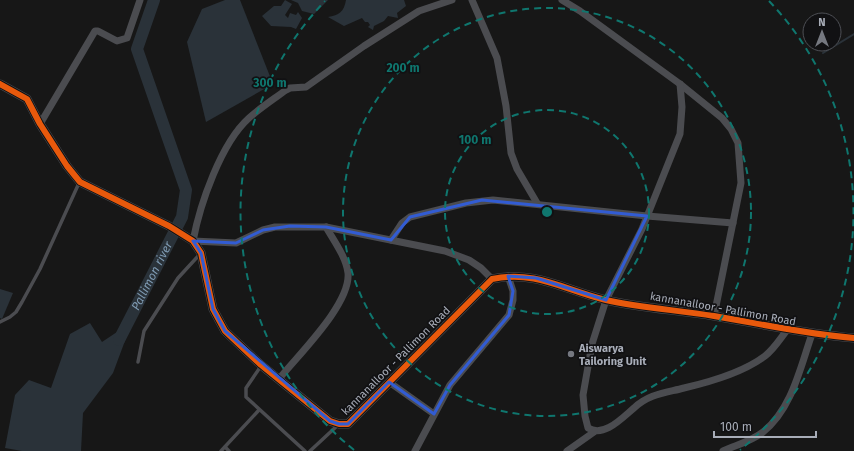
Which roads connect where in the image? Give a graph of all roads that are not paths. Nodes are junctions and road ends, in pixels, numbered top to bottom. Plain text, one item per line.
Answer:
1 (140, 0) edge
2 (452, 0) edge
3 (472, 0) edge
4 (562, 0) edge
5 (0, 84) edge
6 (680, 84) junction
7 (40, 124) junction
8 (80, 182) junction
9 (537, 203) junction
10 (647, 216) junction
11 (733, 223) junction
12 (326, 227) junction
13 (190, 238) junction
14 (391, 240) junction
15 (201, 253) junction
16 (508, 276) junction
17 (492, 280) junction
18 (606, 300) junction
19 (714, 316) junction
20 (0, 322) edge
21 (787, 330) junction
22 (812, 334) junction
23 (854, 338) edge
24 (138, 362) dead end
25 (261, 365) junction
26 (279, 379) junction
27 (389, 382) junction
28 (259, 410) junction
29 (434, 414) junction
30 (339, 424) junction
31 (594, 432) junction
32 (224, 447) junction
33 (221, 451) edge
34 (229, 451) edge
35 (305, 451) edge
36 (310, 451) edge
37 (415, 451) edge
38 (567, 451) edge
39 (724, 451) edge

1 - 7 street
2 - 13 street
3 - 9 street
4 - 6 street
5 - 7 street, kannanalloor - Pallimon Road
6 - 10 street
6 - 11 street
7 - 8 street, kannanalloor - Pallimon Road
8 - 13 street, kannanalloor - Pallimon Road
8 - 20 lane
9 - 10 street
9 - 14 street
10 - 11 street
10 - 18 street
11 - 19 street
12 - 13 street
12 - 14 street
12 - 26 street
13 - 15 street, kannanalloor - Pallimon Road
14 - 17 street
15 - 24 lane
15 - 25 street, kannanalloor - Pallimon Road
16 - 17 street, kannanalloor - Pallimon Road
16 - 18 street, kannanalloor - Pallimon Road
16 - 29 street
17 - 27 street, kannanalloor - Pallimon Road
18 - 19 street, kannanalloor - Pallimon Road
18 - 31 street
19 - 21 street, kannanalloor - Pallimon Road
21 - 22 street, kannanalloor - Pallimon Road
21 - 31 street
22 - 23 street, kannanalloor - Pallimon Road
22 - 39 street
25 - 26 street, kannanalloor - Pallimon Road
25 - 28 lane
26 - 30 street, kannanalloor - Pallimon Road
27 - 29 street
27 - 30 street, kannanalloor - Pallimon Road
28 - 32 lane
28 - 35 lane
29 - 37 street
30 - 36 lane
31 - 38 street
32 - 33 lane
32 - 34 lane

